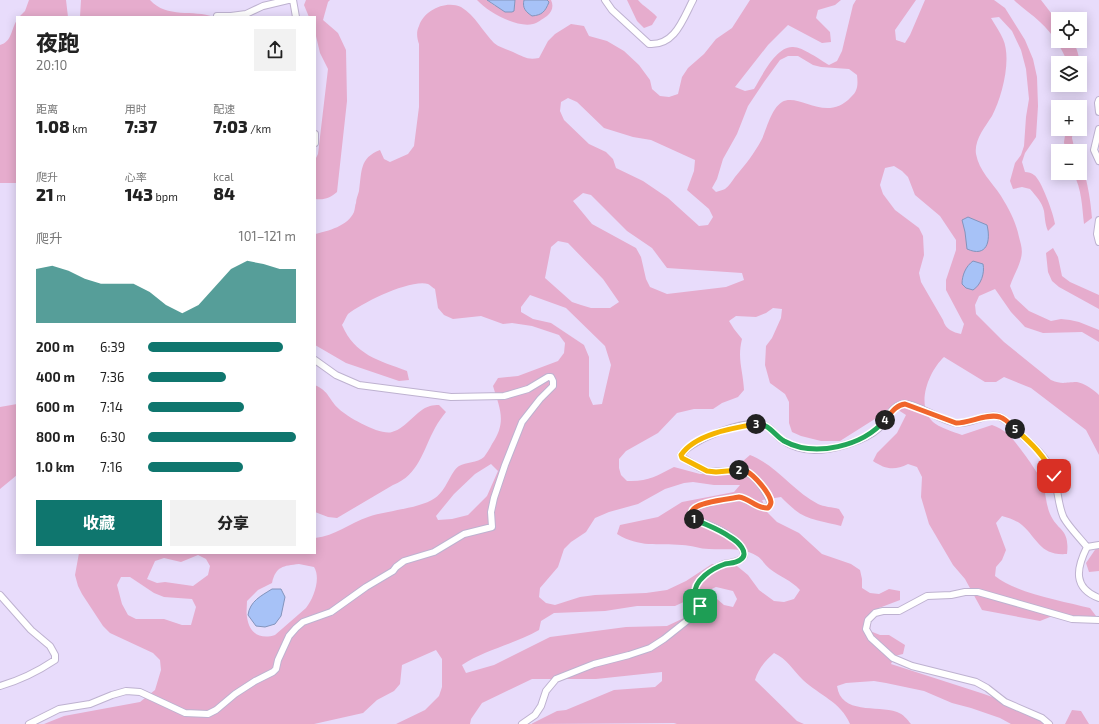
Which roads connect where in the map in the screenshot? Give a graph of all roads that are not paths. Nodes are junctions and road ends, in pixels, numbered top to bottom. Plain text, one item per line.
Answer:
1 (288, 0) edge
2 (294, 0) edge
3 (605, 0) edge
4 (693, 0) edge
5 (217, 16) dead end
6 (296, 16) edge
7 (1099, 100) edge
8 (1099, 112) edge
9 (1099, 129) edge
10 (1099, 161) edge
11 (1099, 220) edge
12 (1099, 242) edge
13 (316, 361) edge
14 (1099, 545) edge
15 (1087, 547) junction
16 (0, 596) edge
17 (1099, 598) edge
18 (1099, 620) edge
19 (0, 686) edge
20 (29, 724) edge
21 (522, 724) edge
22 (1049, 724) edge

1 - 5 street
2 - 6 street
3 - 4 street
7 - 8 street
9 - 10 street
11 - 12 street
13 - 20 street
14 - 15 street
15 - 17 street
15 - 21 street
16 - 19 street
18 - 22 street

